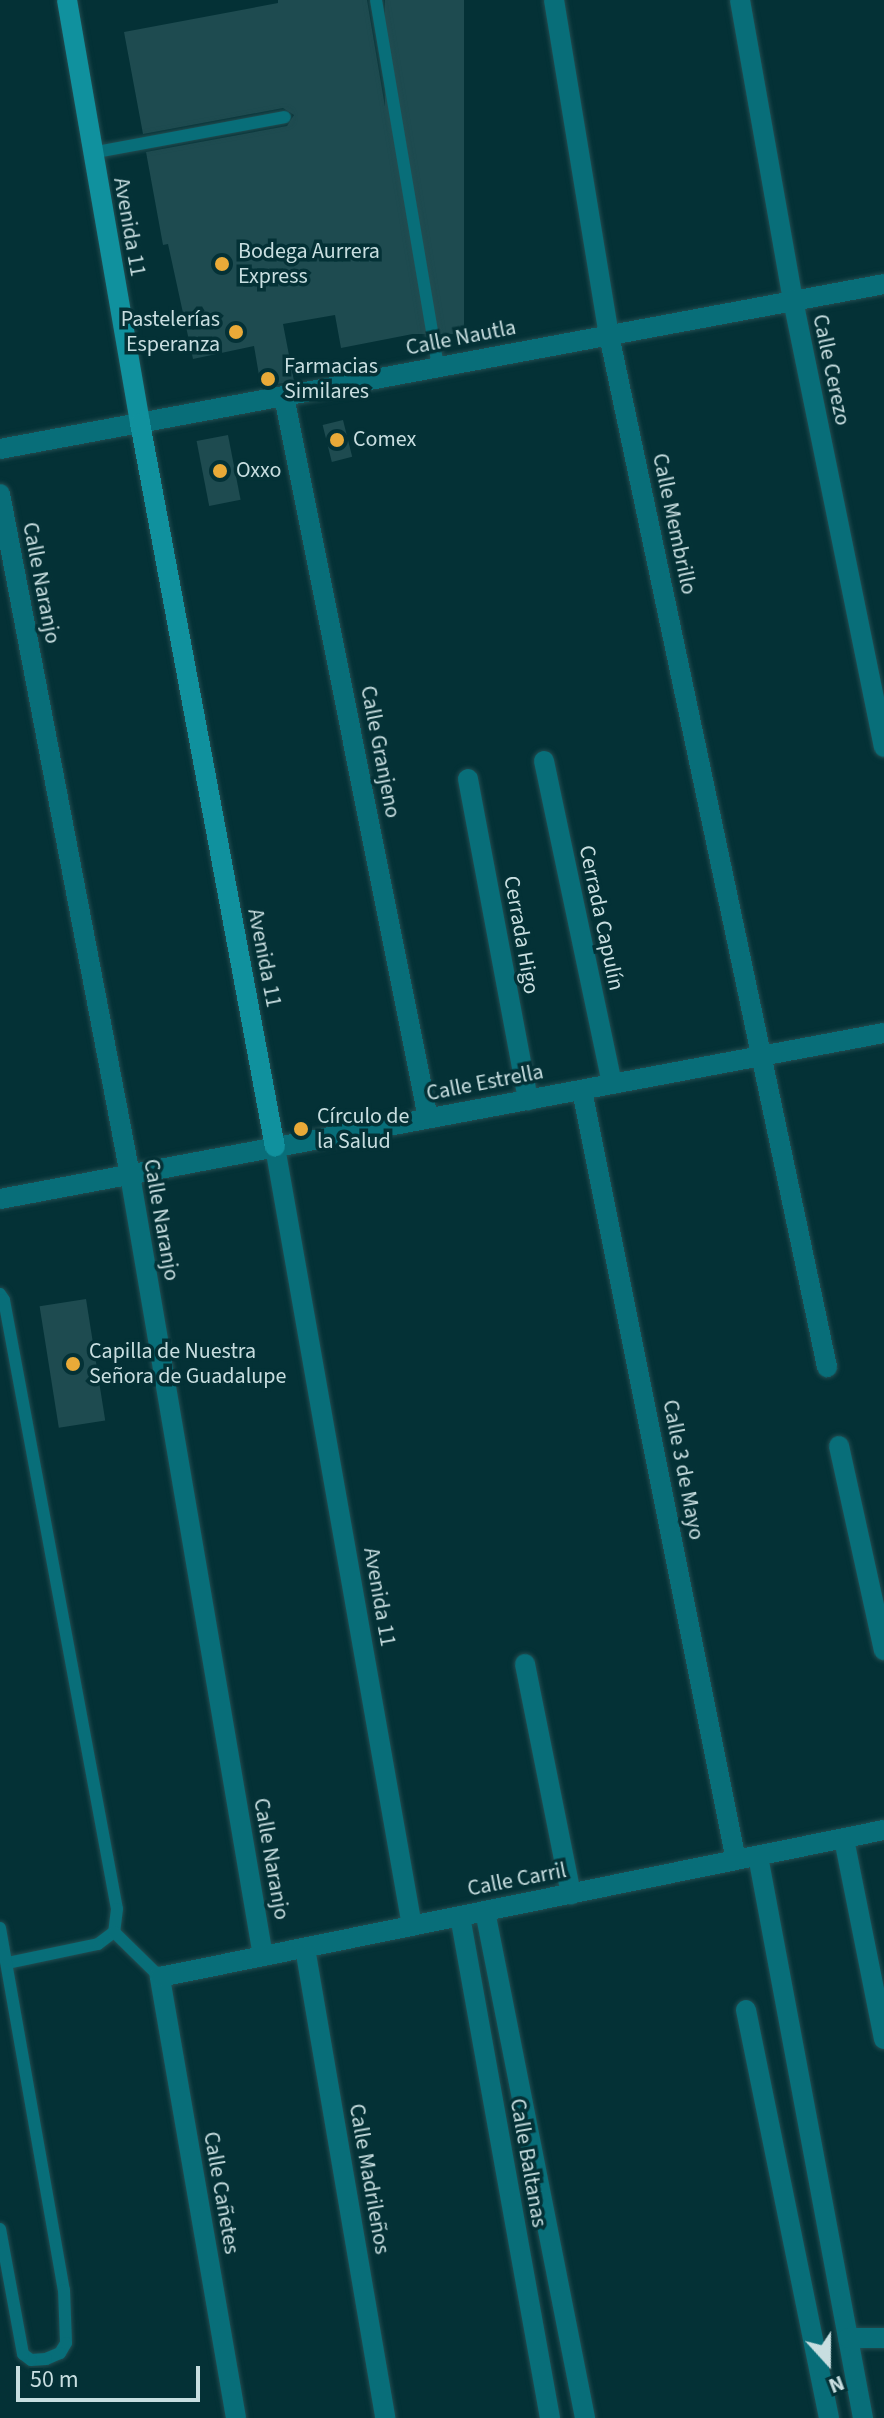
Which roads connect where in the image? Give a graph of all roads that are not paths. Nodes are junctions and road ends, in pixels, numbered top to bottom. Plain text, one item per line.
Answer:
1 (67, 0) edge
2 (376, 0) edge
3 (554, 0) edge
4 (740, 0) edge
5 (285, 117) dead end
6 (91, 153) junction
7 (884, 284) edge
8 (793, 300) junction
9 (609, 335) junction
10 (438, 367) junction
11 (284, 396) junction
12 (140, 423) junction
13 (0, 449) edge
14 (0, 494) edge
15 (884, 747) edge
16 (544, 761) dead end
17 (468, 779) dead end
18 (884, 1033) edge
19 (762, 1056) junction
20 (612, 1084) junction
21 (582, 1090) junction
22 (528, 1100) junction
23 (428, 1118) junction
24 (275, 1147) junction
25 (130, 1175) junction
26 (0, 1199) edge
27 (0, 1294) edge
28 (827, 1367) dead end
29 (839, 1446) dead end
30 (884, 1650) edge
31 (525, 1664) dead end
32 (884, 1830) edge
33 (844, 1839) junction
34 (758, 1856) junction
35 (736, 1860) junction
36 (571, 1894) junction
37 (485, 1911) junction
38 (460, 1916) junction
39 (412, 1926) junction
40 (0, 1928) edge
41 (114, 1932) junction
42 (305, 1948) junction
43 (263, 1956) junction
44 (7, 1963) junction
45 (160, 1977) junction
46 (880, 1991) edge
47 (746, 2010) dead end
48 (14, 2016) junction
49 (0, 2019) edge
50 (884, 2039) edge
51 (0, 2229) edge
52 (848, 2338) junction
53 (884, 2338) edge
54 (236, 2418) edge
55 (385, 2418) edge
56 (550, 2418) edge
57 (585, 2418) edge
58 (829, 2418) edge
59 (863, 2418) edge

1 - 6 street, Avenida 11
2 - 10 lane
3 - 9 street, Calle Membrillo
4 - 8 street, Calle Cerezo
5 - 6 lane
6 - 12 street, Avenida 11
7 - 8 street, Calle Nautla
8 - 9 street, Calle Nautla
8 - 15 street, Calle Cerezo
9 - 10 street, Calle Nautla
9 - 19 street, Calle Membrillo
10 - 11 street, Calle Nautla
11 - 12 street, Calle Nautla
11 - 23 street, Calle Granjeno
12 - 13 street, Calle Nautla
12 - 24 street, Avenida 11
14 - 25 street, Calle Naranjo
16 - 20 street, Cerrada Capulín
17 - 22 street, Cerrada Higo
18 - 19 street, Calle Estrella
19 - 20 street, Calle Estrella
19 - 28 street, Calle Membrillo
20 - 21 street, Calle Estrella
21 - 22 street, Calle Estrella
21 - 35 street, Calle 3 de Mayo
22 - 23 street, Calle Estrella
23 - 24 street, Calle Estrella
24 - 25 street, Calle Estrella
24 - 39 street, Avenida 11
25 - 26 street, Calle Estrella
25 - 43 street, Calle Naranjo
27 - 41 lane
29 - 30 street
31 - 36 street
32 - 33 street, Calle Carril
33 - 34 street, Calle Carril
33 - 46 street
34 - 35 street, Calle Carril
34 - 52 street
35 - 36 street, Calle Carril
36 - 37 street, Calle Carril
37 - 38 street, Calle Carril
37 - 57 street
38 - 39 street, Calle Carril
38 - 56 street, Calle Baltanas
39 - 42 street, Calle Carril
40 - 44 lane
41 - 44 lane
41 - 45 lane
42 - 43 street, Calle Carril
42 - 55 street, Calle Madrileños
43 - 45 street, Calle Carril
44 - 48 lane
45 - 54 street, Calle Cañetes
46 - 50 street
47 - 58 street
48 - 49 lane
48 - 51 lane
52 - 53 street
52 - 59 street

